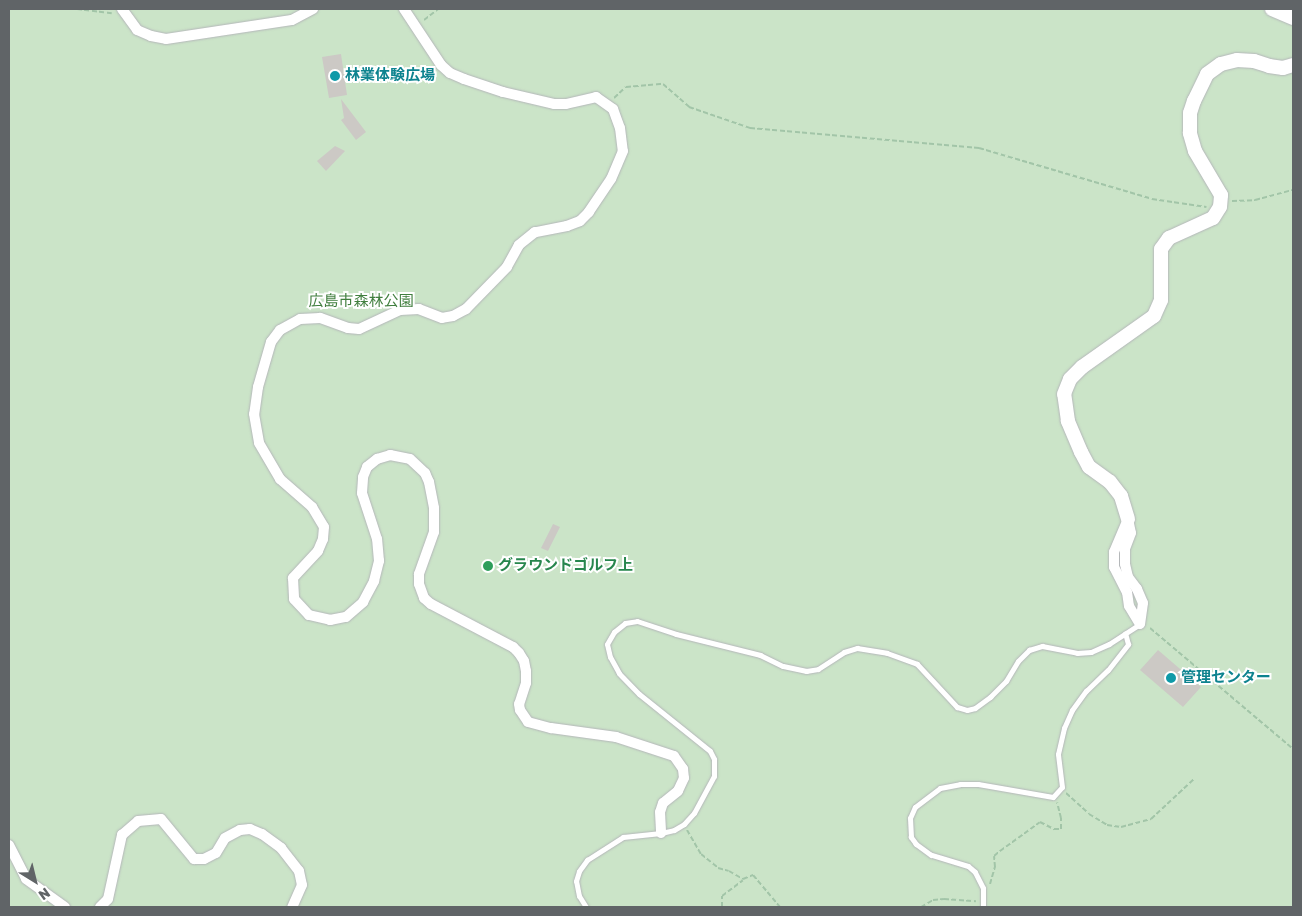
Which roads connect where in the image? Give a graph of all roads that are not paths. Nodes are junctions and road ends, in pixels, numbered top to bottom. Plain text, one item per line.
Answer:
1 (314, 9) edge
2 (404, 9) edge
3 (1272, 9) edge
4 (122, 10) edge
5 (1293, 18) edge
6 (1293, 65) edge
7 (1128, 519) joint
8 (1140, 624) joint
9 (1125, 634) junction
10 (661, 833) junction
11 (9, 846) edge
12 (983, 905) edge
13 (65, 907) edge
14 (100, 907) edge
15 (292, 907) edge
16 (586, 907) edge

1 - 4 street
2 - 10 street
3 - 5 street
6 - 7 street
7 - 8 street
8 - 9 lane
9 - 10 lane
9 - 12 lane
10 - 16 lane
11 - 13 street
14 - 15 street

